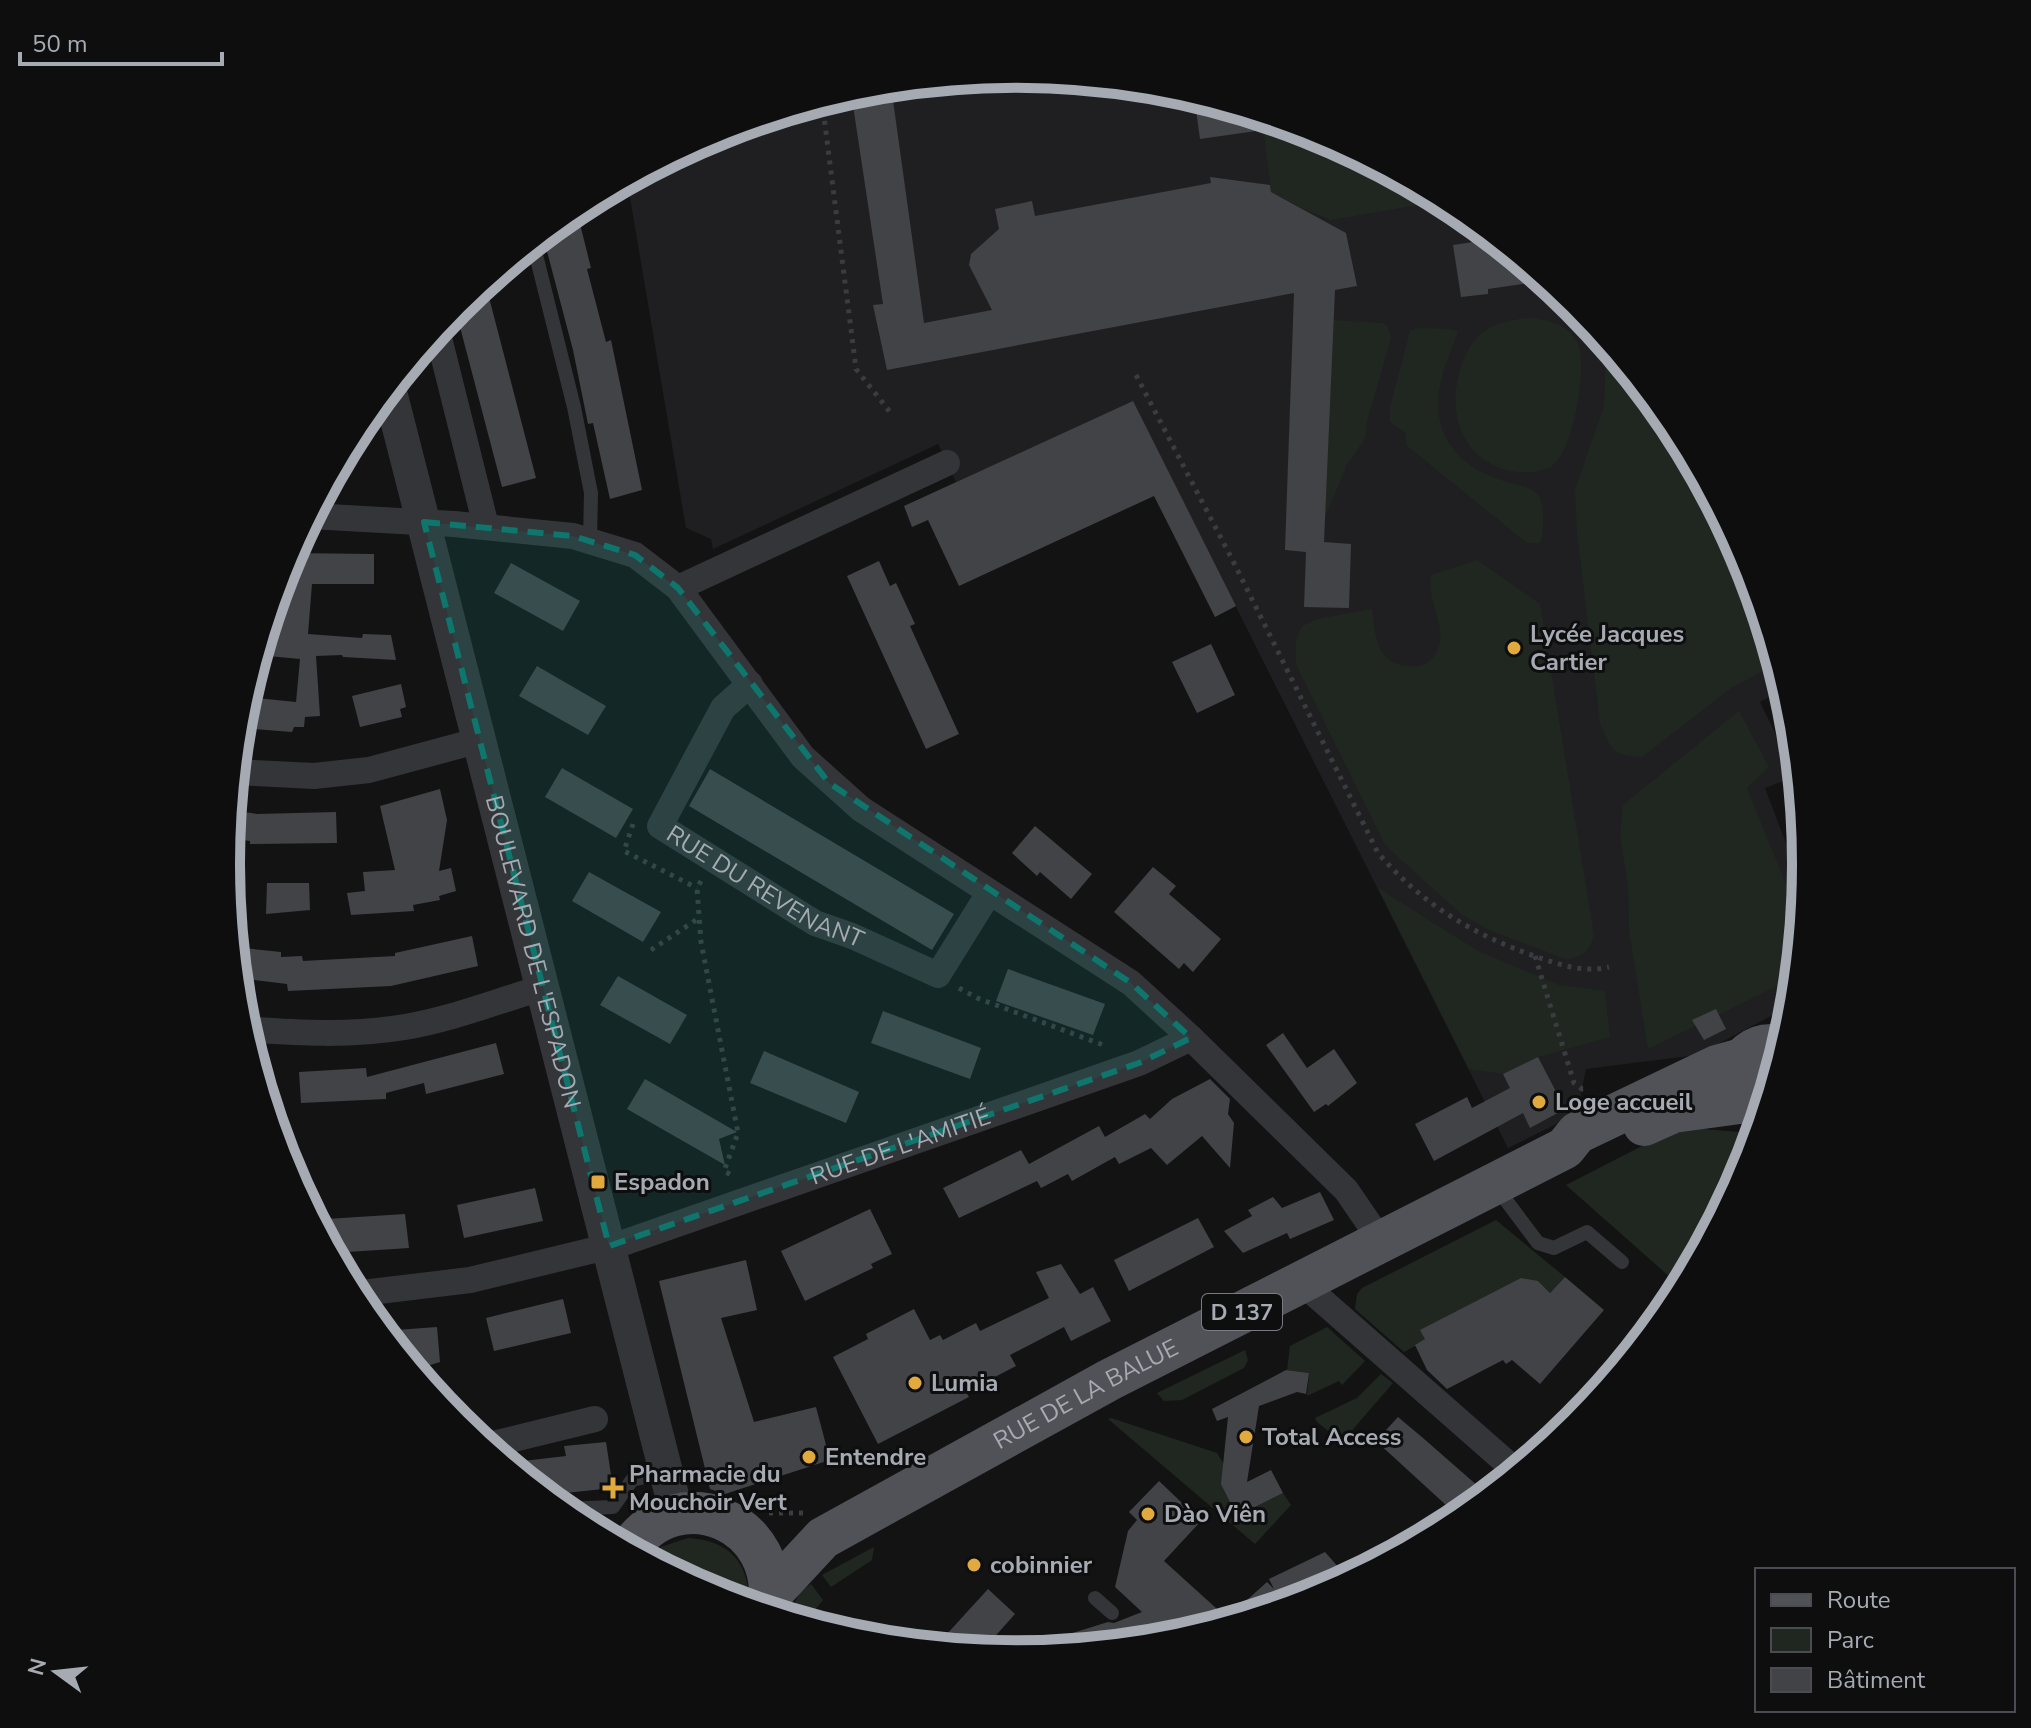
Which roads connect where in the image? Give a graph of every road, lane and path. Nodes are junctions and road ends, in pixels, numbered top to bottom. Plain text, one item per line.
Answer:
1 (823, 112) edge
2 (536, 254) edge
3 (440, 343) edge
4 (1136, 375) dead end
5 (393, 402) edge
6 (890, 412) dead end
7 (947, 463) dead end
8 (322, 517) edge
9 (424, 522) junction
10 (486, 526) junction
11 (590, 540) junction
12 (678, 588) junction
13 (750, 684) junction
14 (480, 740) junction
15 (245, 773) edge
16 (634, 822) dead end
17 (713, 857) junction
18 (697, 888) junction
19 (989, 893) junction
20 (699, 917) junction
21 (651, 950) dead end
22 (1535, 956) junction
23 (1609, 967) dead end
24 (938, 975) junction
25 (542, 988) junction
26 (257, 1030) edge
27 (1191, 1038) junction
28 (1770, 1046) edge
29 (1139, 1063) junction
30 (1594, 1086) dead end
31 (1753, 1104) edge
32 (1752, 1106) edge
33 (1565, 1148) junction
34 (1493, 1183) junction
35 (765, 1192) junction
36 (1381, 1241) junction
37 (609, 1246) junction
38 (1622, 1262) dead end
39 (1301, 1282) junction
40 (368, 1292) edge
41 (595, 1419) dead end
42 (499, 1443) edge
43 (1507, 1464) edge
44 (666, 1472) junction
45 (583, 1508) edge
46 (677, 1515) junction
47 (749, 1537) junction
48 (823, 1538) junction
49 (635, 1540) edge
50 (1095, 1598) dead end
51 (769, 1600) edge
52 (770, 1600) edge
53 (1112, 1613) dead end

1 - 6 path
2 - 11 lane
3 - 10 street
4 - 22 path
5 - 9 street, BOULEVARD DE L'ESPADON
7 - 12 street
8 - 9 street
9 - 10 street
9 - 14 street, BOULEVARD DE L'ESPADON
10 - 11 street
11 - 12 street
12 - 13 street
13 - 17 street, RUE DU REVENANT
13 - 19 street
14 - 15 street
14 - 25 street, BOULEVARD DE L'ESPADON
16 - 18 path
17 - 18 path
17 - 24 street, RUE DU REVENANT
18 - 20 path
19 - 24 street
19 - 27 street
20 - 21 path
20 - 35 path
22 - 23 path
22 - 30 path
24 - 29 path
25 - 26 street
25 - 37 street, BOULEVARD DE L'ESPADON
27 - 29 street, RUE DE L'AMITIÉ
27 - 36 street
28 - 31 main road
28 - 33 main road, RUE DE LA BALUE / D 137
29 - 35 street, RUE DE L'AMITIÉ
32 - 33 main road, RUE DE LA BALUE / D 137
33 - 34 main road, RUE DE LA BALUE / D 137
34 - 36 main road, RUE DE LA BALUE / D 137
34 - 38 lane
35 - 37 street, RUE DE L'AMITIÉ
36 - 39 main road, RUE DE LA BALUE / D 137
37 - 40 street, RUE DE L'AMITIÉ
37 - 44 street, BOULEVARD DE L'ESPADON
39 - 43 street
39 - 48 main road, RUE DE LA BALUE / D 137
41 - 42 street
44 - 45 lane
44 - 46 street, BOULEVARD DE L'ESPADON
46 - 47 main road
46 - 49 main road
47 - 48 main road
47 - 51 main road
48 - 52 main road, RUE DE LA BALUE / D 137
50 - 53 lane

